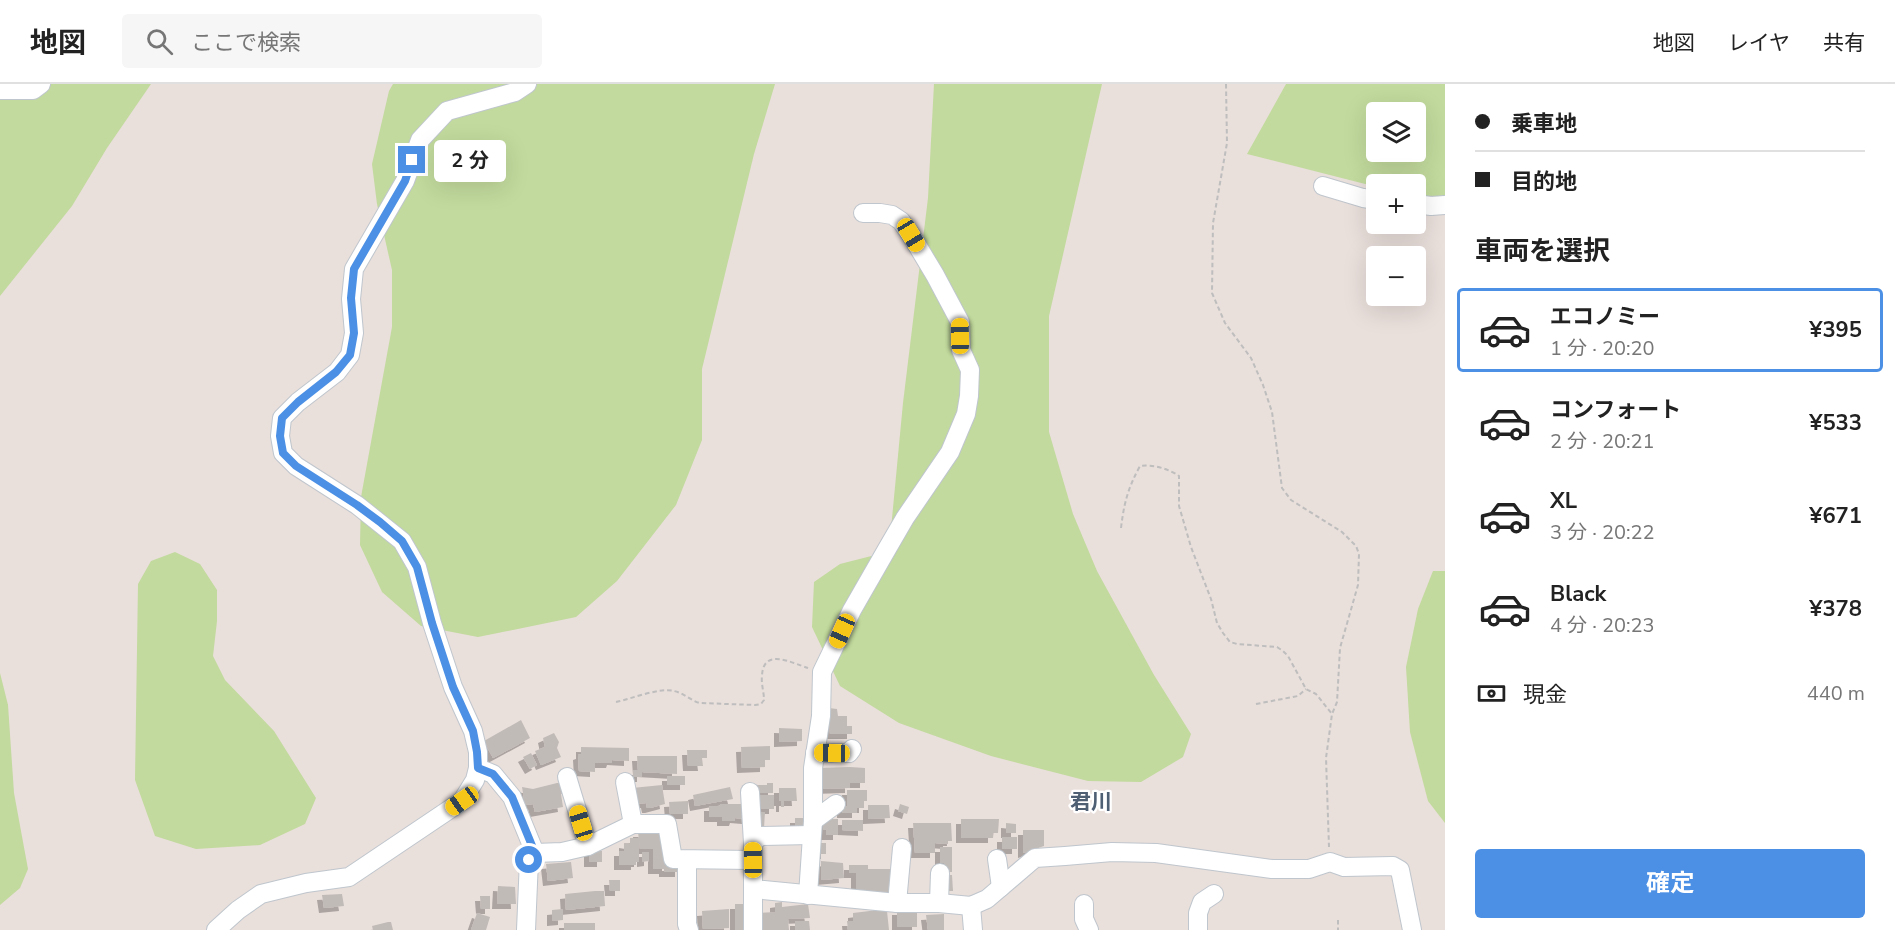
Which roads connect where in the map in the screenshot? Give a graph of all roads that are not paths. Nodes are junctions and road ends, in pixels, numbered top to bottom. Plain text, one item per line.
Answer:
1 (41, 84) edge
2 (527, 84) edge
3 (0, 90) edge
4 (1323, 186) dead end
5 (1366, 198) edge
6 (1426, 205) edge
7 (1445, 205) edge
8 (863, 213) dead end
9 (852, 749) dead end
10 (815, 753) junction
11 (478, 768) junction
12 (567, 777) dead end
13 (625, 782) dead end
14 (750, 792) dead end
15 (836, 804) dead end
16 (633, 824) junction
17 (812, 828) junction
18 (588, 846) junction
19 (902, 848) dead end
20 (753, 851) junction
21 (535, 853) junction
22 (996, 859) dead end
23 (687, 860) junction
24 (940, 873) dead end
25 (1001, 887) junction
26 (753, 889) junction
27 (1214, 894) dead end
28 (808, 895) junction
29 (897, 903) junction
30 (939, 903) junction
31 (1084, 903) dead end
32 (971, 906) junction
33 (216, 930) edge
34 (526, 930) edge
35 (689, 930) edge
36 (753, 930) edge
37 (973, 930) edge
38 (1089, 930) edge
39 (1198, 930) edge
40 (1412, 930) edge

1 - 3 street
2 - 11 street
4 - 5 street
6 - 7 street
8 - 10 street
9 - 10 street
10 - 17 street
11 - 21 street
11 - 33 street
12 - 18 street
13 - 16 street
14 - 20 street
15 - 17 street
16 - 18 street
16 - 23 street
17 - 20 street
17 - 28 street
18 - 21 street
19 - 29 street
20 - 23 street
20 - 26 street
21 - 34 street
22 - 25 street
23 - 35 street
24 - 30 street
25 - 32 street
25 - 40 street
26 - 28 street
26 - 36 street
27 - 39 street
28 - 29 street
29 - 30 street
30 - 32 street
31 - 38 street
32 - 37 street

